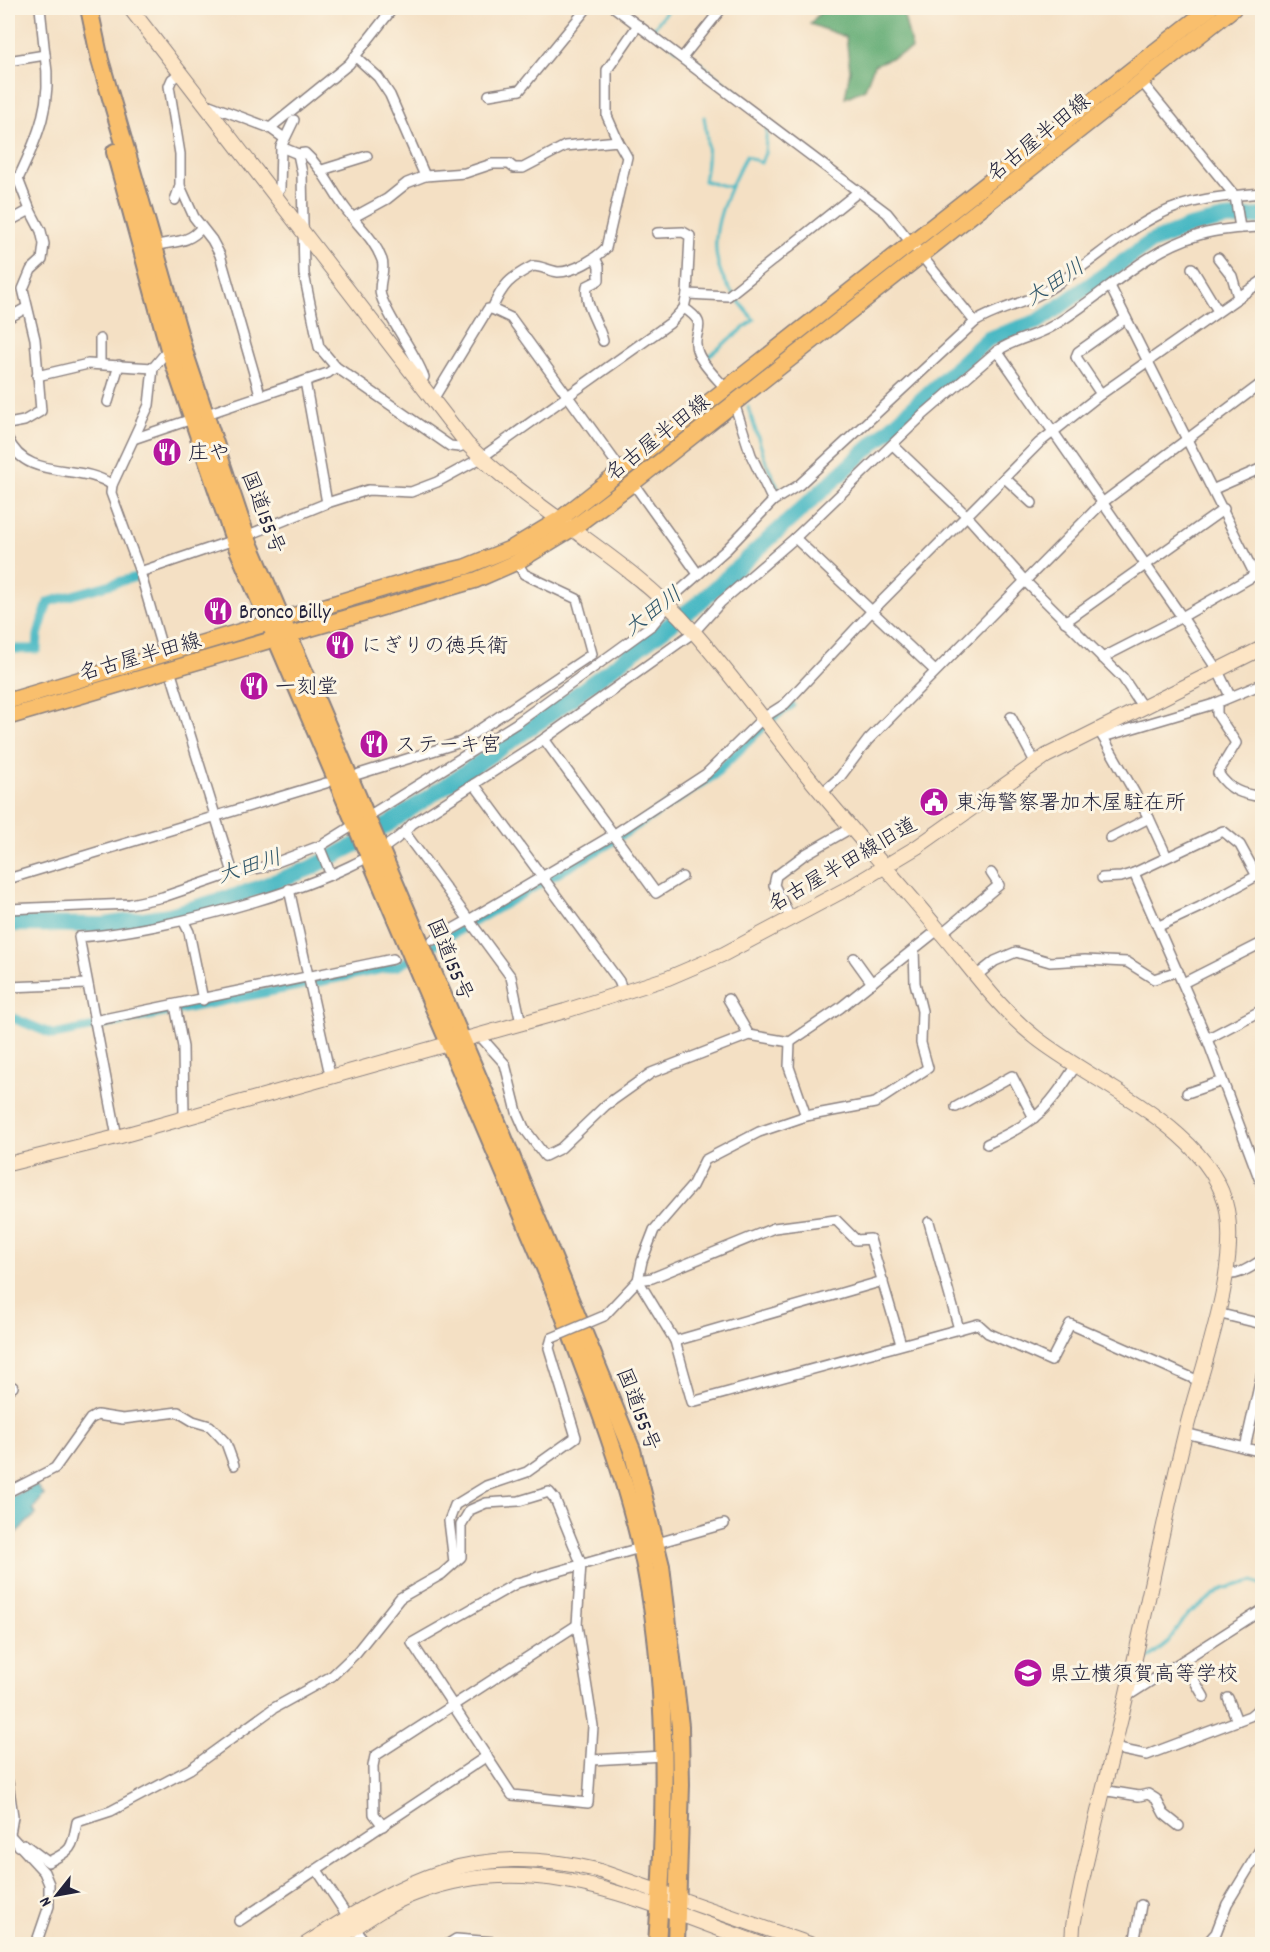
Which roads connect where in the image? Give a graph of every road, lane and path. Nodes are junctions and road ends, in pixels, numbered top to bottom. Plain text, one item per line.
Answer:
1 (40, 8) edge
2 (77, 8) edge
3 (89, 8) edge
4 (130, 8) edge
5 (393, 8) edge
6 (587, 8) edge
7 (615, 8) edge
8 (722, 8) edge
9 (1210, 8) edge
10 (1234, 8) edge
11 (1260, 8) edge
12 (1263, 14) edge
13 (638, 25) junction
14 (45, 55) junction
15 (356, 57) junction
16 (682, 58) junction
17 (8, 61) edge
18 (180, 74) junction
19 (1141, 81) junction
20 (489, 95) dead end
21 (202, 102) junction
22 (294, 120) dead end
23 (270, 128) junction
24 (618, 141) junction
25 (282, 142) junction
26 (297, 154) junction
27 (367, 156) dead end
28 (322, 170) junction
29 (424, 176) junction
30 (18, 179) junction
31 (8, 184) edge
32 (180, 186) junction
33 (858, 192) junction
34 (1263, 193) edge
35 (274, 195) junction
36 (1235, 196) junction
37 (175, 200) dead end
38 (30, 210) junction
39 (354, 217) junction
40 (8, 222) edge
41 (1263, 227) edge
42 (201, 228) junction
43 (1240, 228) junction
44 (657, 233) dead end
45 (304, 234) junction
46 (911, 242) junction
47 (154, 246) junction
48 (923, 255) junction
49 (594, 258) junction
50 (1218, 258) dead end
51 (1192, 268) dead end
52 (1263, 281) edge
53 (1110, 286) junction
54 (687, 294) junction
55 (1238, 297) junction
56 (26, 308) junction
57 (684, 308) junction
58 (492, 309) junction
59 (1218, 311) junction
60 (8, 318) edge
61 (1126, 318) junction
62 (975, 322) junction
63 (100, 339) dead end
64 (603, 341) dead end
65 (169, 349) junction
66 (997, 351) junction
67 (1148, 361) junction
68 (100, 364) junction
69 (119, 365) junction
70 (336, 367) junction
71 (153, 368) junction
72 (37, 376) junction
73 (305, 381) junction
74 (421, 383) junction
75 (1263, 383) edge
76 (260, 394) junction
77 (1101, 394) junction
78 (568, 397) junction
79 (731, 397) junction
80 (434, 398) junction
81 (108, 402) dead end
82 (198, 416) junction
83 (8, 424) edge
84 (1053, 431) junction
85 (136, 438) junction
86 (1188, 438) junction
87 (8, 439) edge
88 (467, 444) junction
89 (893, 445) junction
90 (481, 458) junction
91 (1263, 468) edge
92 (622, 471) junction
93 (1006, 479) junction
94 (633, 483) junction
95 (112, 485) junction
96 (1214, 489) junction
97 (773, 501) junction
98 (327, 503) junction
99 (1032, 503) dead end
100 (1102, 503) junction
101 (1224, 509) junction
102 (967, 516) junction
103 (560, 519) junction
104 (573, 528) junction
105 (240, 538) junction
106 (795, 538) junction
107 (516, 562) junction
108 (1144, 564) junction
109 (141, 572) junction
110 (698, 574) junction
111 (1259, 574) edge
112 (1025, 581) junction
113 (671, 606) junction
114 (872, 611) junction
115 (1182, 617) junction
116 (1065, 621) junction
117 (279, 629) junction
118 (692, 629) junction
119 (1263, 648) edge
120 (164, 655) junction
121 (1102, 658) junction
122 (170, 670) junction
123 (935, 670) junction
124 (1218, 670) junction
125 (1263, 684) edge
126 (1230, 696) junction
127 (8, 701) edge
128 (1217, 702) junction
129 (1143, 708) junction
130 (8, 717) edge
131 (1011, 717) dead end
132 (763, 718) junction
133 (1100, 733) junction
134 (543, 739) junction
135 (1035, 762) junction
136 (359, 774) dead end
137 (326, 783) dead end
138 (474, 784) junction
139 (822, 793) junction
140 (1263, 797) edge
141 (216, 817) junction
142 (1149, 818) junction
143 (361, 821) junction
144 (851, 828) junction
145 (405, 833) junction
146 (613, 835) junction
147 (1110, 837) dead end
148 (321, 850) dead end
149 (377, 851) junction
150 (1167, 856) junction
151 (884, 866) junction
152 (233, 873) junction
153 (330, 873) junction
154 (991, 873) dead end
155 (1134, 873) junction
156 (1260, 875) edge
157 (541, 877) junction
158 (682, 877) dead end
159 (1102, 878) dead end
160 (8, 879) edge
161 (290, 889) junction
162 (8, 909) edge
163 (791, 919) junction
164 (469, 920) junction
165 (184, 922) junction
166 (1159, 926) junction
167 (940, 931) junction
168 (433, 940) dead end
169 (1263, 943) edge
170 (914, 949) junction
171 (854, 958) dead end
172 (393, 959) dead end
173 (1178, 971) junction
174 (310, 976) junction
175 (976, 976) junction
176 (872, 983) junction
177 (1184, 983) junction
178 (87, 984) junction
179 (8, 987) edge
180 (624, 994) junction
181 (728, 999) dead end
182 (203, 1000) junction
183 (175, 1005) junction
184 (1263, 1010) edge
185 (94, 1021) junction
186 (521, 1023) junction
187 (479, 1035) junction
188 (749, 1035) junction
189 (1207, 1038) junction
190 (455, 1041) junction
191 (790, 1042) junction
192 (1076, 1065) junction
193 (330, 1075) junction
194 (1222, 1081) junction
195 (1187, 1093) dead end
196 (956, 1107) dead end
197 (806, 1116) junction
198 (184, 1118) junction
199 (1034, 1118) junction
200 (117, 1137) junction
201 (987, 1144) dead end
202 (8, 1164) edge
203 (1263, 1186) edge
204 (929, 1222) dead end
205 (1263, 1260) edge
206 (1225, 1274) junction
207 (638, 1280) junction
208 (884, 1281) junction
209 (1217, 1313) junction
210 (1263, 1324) edge
211 (959, 1329) junction
212 (675, 1341) junction
213 (901, 1344) junction
214 (1263, 1373) edge
215 (1199, 1381) junction
216 (1185, 1433) junction
217 (1245, 1448) junction
218 (1263, 1452) edge
219 (234, 1464) dead end
220 (8, 1492) edge
221 (724, 1524) dead end
222 (649, 1547) junction
223 (454, 1562) junction
224 (582, 1563) junction
225 (1263, 1610) edge
226 (577, 1625) junction
227 (1182, 1661) junction
228 (1126, 1697) junction
229 (1204, 1697) dead end
230 (1228, 1698) dead end
231 (454, 1706) junction
232 (1263, 1706) edge
233 (1236, 1721) junction
234 (1113, 1748) junction
235 (487, 1756) junction
236 (663, 1756) junction
237 (591, 1760) junction
238 (8, 1782) edge
239 (1102, 1790) junction
240 (383, 1826) junction
241 (1179, 1826) dead end
242 (9, 1833) edge
243 (19, 1846) junction
244 (1263, 1846) edge
245 (317, 1870) junction
246 (676, 1898) junction
247 (659, 1899) junction
248 (1141, 1905) dead end
249 (676, 1915) junction
250 (239, 1921) dead end
251 (352, 1923) junction
252 (36, 1944) edge
253 (306, 1944) edge
254 (331, 1944) edge
255 (366, 1944) edge
256 (448, 1944) edge
257 (521, 1944) edge
258 (657, 1944) edge
259 (676, 1944) edge
260 (761, 1944) edge
261 (810, 1944) edge
262 (1072, 1944) edge
263 (1134, 1944) edge
264 (1206, 1944) edge

1 - 14 street
2 - 65 highway, 国道155号
3 - 47 highway, 国道155号
4 - 18 street
5 - 15 street
6 - 20 street
7 - 13 street
8 - 16 street
9 - 46 main road, 名古屋半田線
10 - 19 main road, 名古屋半田線
11 - 12 street
13 - 16 street
13 - 24 street
14 - 17 street
14 - 30 street
15 - 23 street
15 - 29 street
16 - 33 street
18 - 21 street
18 - 32 street
19 - 36 street
19 - 48 main road, 名古屋半田線
21 - 23 street
21 - 35 street
22 - 25 street
23 - 25 street
24 - 29 street
24 - 49 street
25 - 26 street
25 - 35 street
26 - 28 street
26 - 45 street
27 - 28 street
28 - 39 street
29 - 39 street
30 - 31 street
30 - 38 street
32 - 37 street
32 - 42 street
33 - 46 street
33 - 54 street
34 - 36 street
35 - 45 street
36 - 43 street
36 - 62 street
38 - 40 street
38 - 56 street
39 - 74 street
41 - 43 street
42 - 47 street
42 - 76 street
43 - 53 street
44 - 54 street
45 - 70 street
45 - 74 street
46 - 48 street
46 - 79 main road, 名古屋半田線
47 - 82 highway, 国道155号
48 - 62 street
48 - 79 main road, 名古屋半田線
49 - 58 street
49 - 64 street
50 - 55 street
51 - 59 street
52 - 55 street
53 - 61 street
53 - 66 street
54 - 57 street
55 - 59 street
56 - 60 street
56 - 72 street
57 - 78 street
57 - 79 street
58 - 78 street
58 - 80 street
59 - 67 street
61 - 67 street
61 - 77 street
62 - 97 street
63 - 68 street
65 - 71 street
65 - 82 highway, 国道155号
66 - 84 street
66 - 89 street
67 - 77 street
67 - 86 street
68 - 69 street
68 - 72 street
69 - 71 street
69 - 81 street
70 - 73 street
70 - 88 street
71 - 85 street
72 - 83 street
73 - 76 street
73 - 98 street
74 - 80 street
75 - 86 street
76 - 82 street
77 - 84 street
78 - 90 street
78 - 92 street
79 - 92 main road, 名古屋半田線
79 - 94 main road, 名古屋半田線
79 - 97 street
80 - 88 street
82 - 85 street
82 - 105 highway, 国道155号
84 - 93 street
84 - 100 street
85 - 95 street
86 - 96 street
86 - 100 street
87 - 95 street
88 - 90 street
89 - 102 street
89 - 106 street
90 - 98 street
90 - 103 street
91 - 96 street
92 - 103 main road, 名古屋半田線
93 - 99 street
93 - 102 street
94 - 104 main road, 名古屋半田線
94 - 110 street
95 - 109 street
96 - 101 street
97 - 110 street
98 - 105 street
100 - 108 street
100 - 112 street
101 - 108 street
101 - 111 street
102 - 112 street
102 - 114 street
103 - 104 street
103 - 117 main road, 名古屋半田線
104 - 107 main road, 名古屋半田線
104 - 113 street
105 - 109 street
105 - 117 highway, 国道155号
106 - 114 street
106 - 118 street
107 - 117 main road, 名古屋半田線
107 - 136 street
108 - 115 street
108 - 116 street
109 - 120 street
110 - 113 street
111 - 115 street
112 - 116 street
112 - 123 street
113 - 118 street
113 - 143 street
114 - 123 street
114 - 132 street
115 - 121 street
115 - 124 street
116 - 121 street
117 - 120 main road, 名古屋半田線
117 - 122 main road, 名古屋半田線
117 - 143 highway, 国道155号
118 - 132 street
118 - 134 street
119 - 124 street, 名古屋半田線旧道
120 - 127 main road, 名古屋半田線
121 - 129 street
122 - 130 main road, 名古屋半田線
122 - 141 street
123 - 139 street
124 - 126 street
124 - 129 street, 名古屋半田線旧道
125 - 126 street
126 - 128 street
128 - 133 street
128 - 140 street
129 - 133 street, 名古屋半田線旧道
131 - 135 street
132 - 139 street
132 - 146 street
133 - 135 street, 名古屋半田線旧道
133 - 142 street
134 - 138 street
134 - 146 street
135 - 151 street, 名古屋半田線旧道
137 - 141 street
138 - 145 street
138 - 157 street
139 - 144 street
141 - 152 street
141 - 160 street
142 - 147 street
142 - 150 street
143 - 149 highway, 国道155号
143 - 152 street
144 - 151 street
144 - 163 street
145 - 149 street
145 - 164 street
146 - 157 street
146 - 158 street
148 - 153 street
149 - 153 street
149 - 190 highway, 国道155号
150 - 155 street
150 - 156 street
151 - 163 street, 名古屋半田線旧道
151 - 167 street
152 - 162 street
153 - 161 street
154 - 167 street
155 - 159 street
155 - 166 street
156 - 166 street
157 - 164 street
157 - 180 street
161 - 165 street
161 - 174 street
163 - 180 street, 名古屋半田線旧道
164 - 168 street
164 - 186 street
165 - 178 street
165 - 182 street
166 - 173 street
167 - 170 street
167 - 175 street
169 - 177 street
170 - 176 street
170 - 197 street
171 - 176 street
172 - 174 street
173 - 175 street
173 - 177 street
174 - 182 street
174 - 193 street
175 - 192 street
176 - 191 street
177 - 189 street
178 - 179 street
178 - 185 street
180 - 186 street, 名古屋半田線旧道
181 - 188 street
182 - 183 street
183 - 185 street
183 - 198 street
184 - 189 street
185 - 200 street
186 - 187 street, 名古屋半田線旧道
187 - 188 street
187 - 190 street, 名古屋半田線旧道
188 - 191 street
189 - 194 street
190 - 193 street, 名古屋半田線旧道
190 - 222 highway, 国道155号
191 - 197 street
192 - 199 street
192 - 206 street
193 - 198 street, 名古屋半田線旧道
194 - 195 street
194 - 203 street
196 - 199 street
197 - 207 street
198 - 200 street, 名古屋半田線旧道
199 - 201 street
200 - 202 street, 名古屋半田線旧道
204 - 211 street
205 - 206 street
206 - 209 street
207 - 208 street
207 - 212 street
207 - 223 street, bridge
208 - 212 street
208 - 213 street
209 - 210 street
209 - 215 street
211 - 213 street
211 - 215 street
212 - 213 street
214 - 217 street
215 - 216 street
216 - 217 street
216 - 228 street
217 - 218 street
219 - 220 street
221 - 222 street
222 - 224 street
222 - 236 highway, 国道155号
222 - 246 highway, 国道155号
223 - 224 street
223 - 243 street
224 - 226 street
224 - 231 street
225 - 227 street
226 - 231 street
226 - 237 street
227 - 228 street
227 - 229 street
228 - 234 street
230 - 233 street
231 - 235 street
231 - 240 street
232 - 233 street
233 - 234 street
234 - 239 street
235 - 237 street
235 - 240 street
236 - 237 street
236 - 247 highway, 国道155号
238 - 242 street
239 - 241 street
239 - 262 street
240 - 245 street
242 - 243 street
243 - 252 street
244 - 264 street
245 - 250 street
245 - 251 street
246 - 247 street
246 - 249 highway, 国道155号
246 - 261 street
247 - 249 street
247 - 251 street
247 - 258 highway, 国道155号
248 - 263 street
249 - 259 highway, 国道155号
249 - 260 street
251 - 253 street
251 - 254 street
251 - 255 street
256 - 257 street

